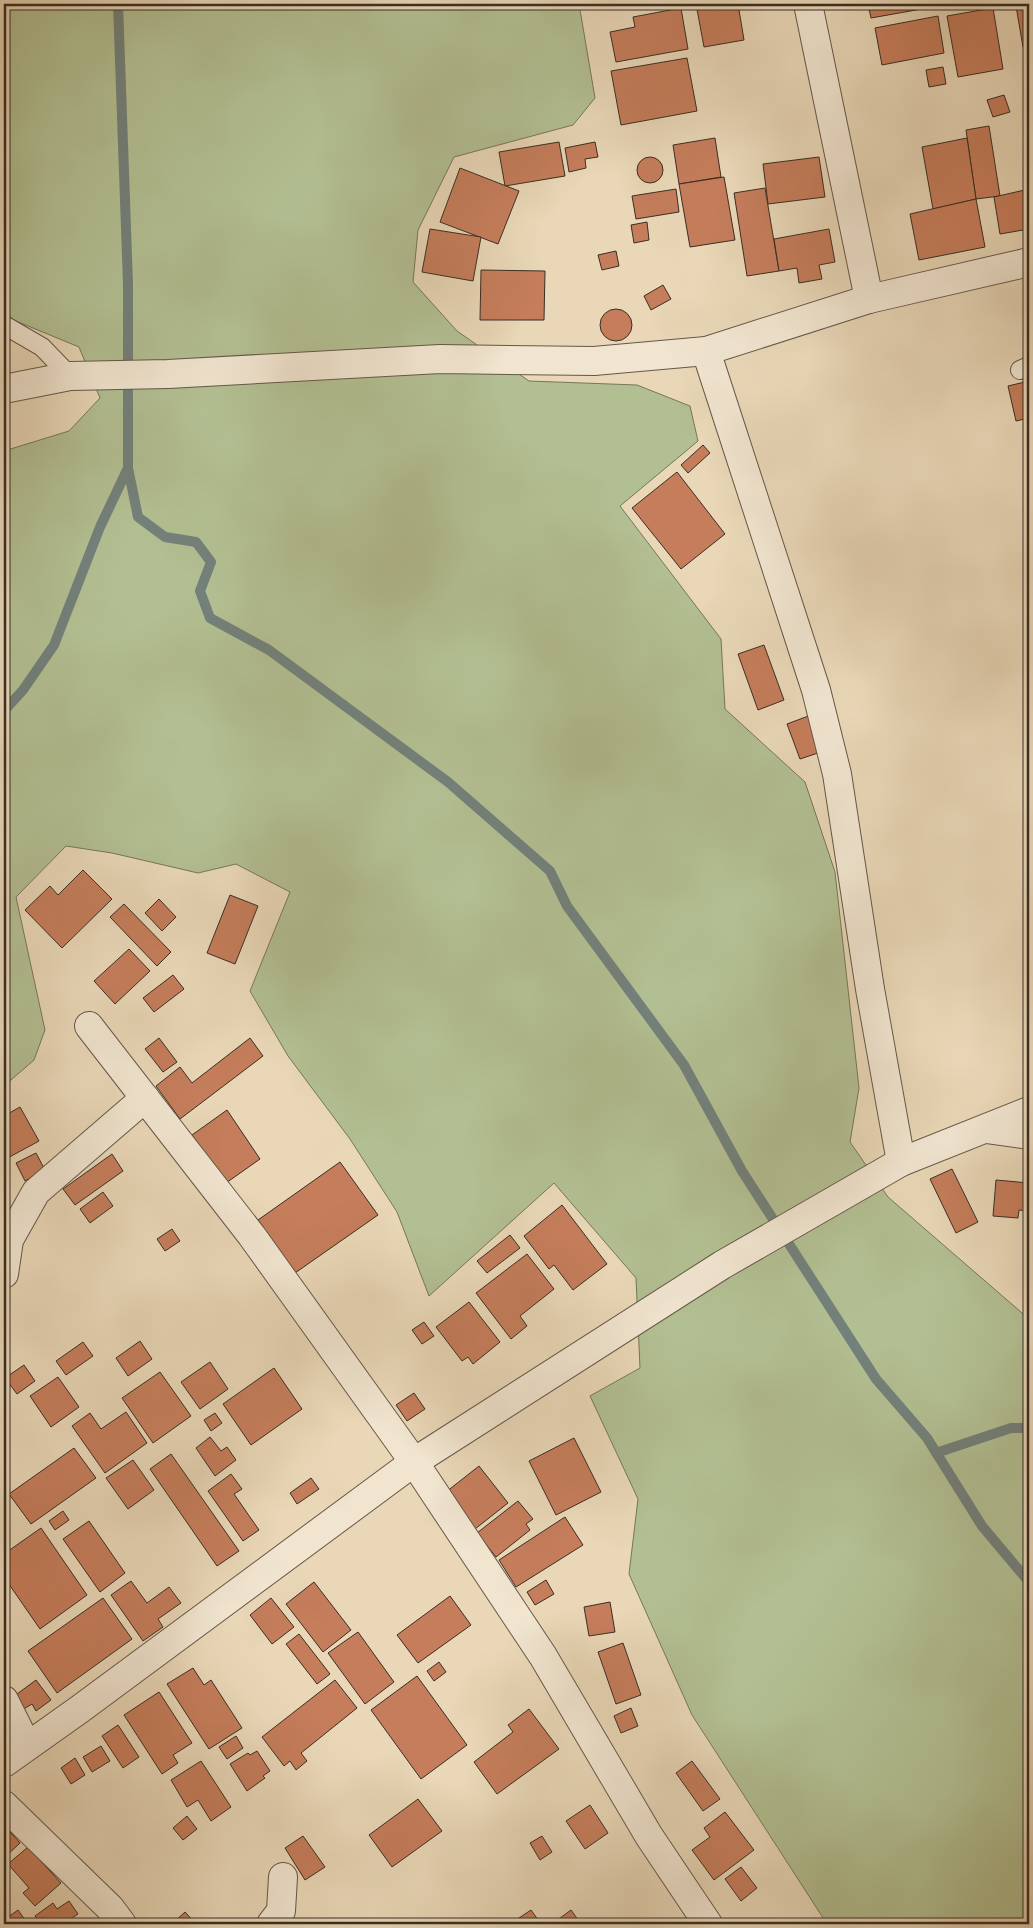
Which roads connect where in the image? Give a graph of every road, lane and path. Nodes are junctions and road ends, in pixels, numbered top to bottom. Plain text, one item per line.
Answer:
1 (808, 4) edge
2 (1029, 262) edge
3 (869, 300) junction
4 (4, 324) edge
5 (706, 351) junction
6 (81, 375) junction
7 (4, 389) edge
8 (89, 1026) dead end
9 (145, 1098) junction
10 (1029, 1111) edge
11 (985, 1128) junction
12 (1029, 1135) edge
13 (901, 1162) junction
14 (4, 1274) edge
15 (414, 1462) junction
16 (4, 1700) edge
17 (27, 1746) junction
18 (4, 1762) edge
19 (4, 1805) edge
20 (283, 1877) dead end
21 (122, 1924) edge
22 (270, 1924) edge
23 (708, 1924) edge

1 - 3 street
2 - 3 street
3 - 5 street
4 - 6 lane
5 - 6 street
5 - 13 street
6 - 7 street
8 - 9 street
9 - 14 street
9 - 15 street
10 - 11 street
11 - 12 street
11 - 13 street
13 - 15 street
15 - 17 street
15 - 23 street
16 - 17 street
17 - 18 street
19 - 21 street
20 - 22 street

